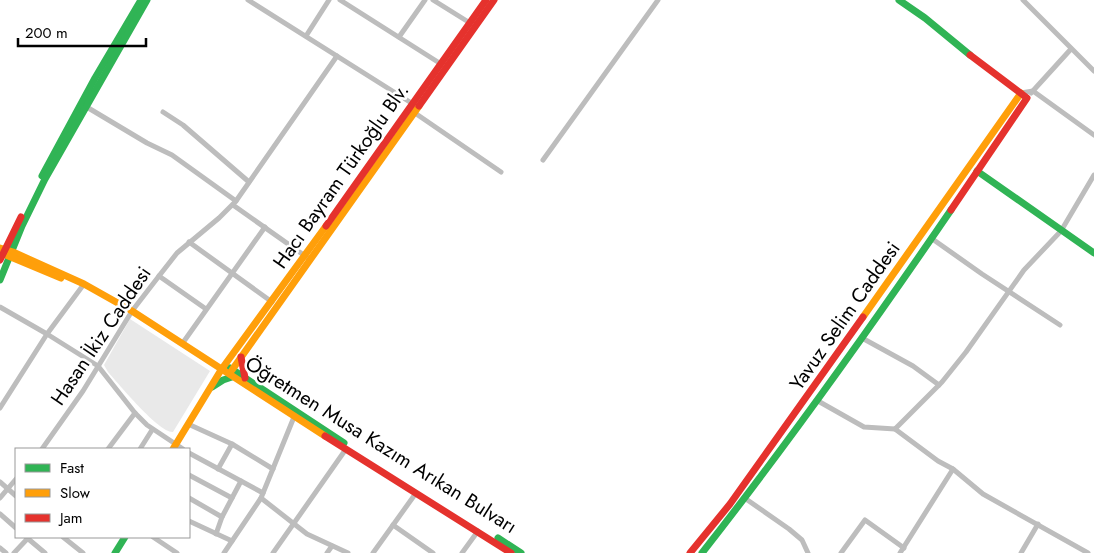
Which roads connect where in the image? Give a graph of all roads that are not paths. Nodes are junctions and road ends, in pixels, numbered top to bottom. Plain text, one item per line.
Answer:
1 (141, 0) edge
2 (147, 0) edge
3 (248, 0) edge
4 (329, 0) edge
5 (340, 0) edge
6 (425, 0) edge
7 (433, 0) edge
8 (486, 0) edge
9 (494, 0) edge
10 (658, 0) edge
11 (899, 0) edge
12 (1023, 0) edge
13 (470, 23) junction
14 (306, 36) junction
15 (399, 37) junction
16 (1071, 49) junction
17 (337, 56) junction
18 (441, 64) junction
19 (1094, 71) edge
20 (1033, 91) junction
21 (1024, 96) junction
22 (85, 106) junction
23 (412, 108) junction
24 (163, 112) dead end
25 (1094, 135) edge
26 (542, 160) dead end
27 (977, 171) junction
28 (501, 172) dead end
29 (1094, 175) edge
30 (249, 182) junction
31 (234, 203) junction
32 (265, 228) junction
33 (1061, 231) junction
34 (930, 238) junction
35 (189, 242) junction
36 (1, 253) edge
37 (1094, 253) edge
38 (12, 254) junction
39 (308, 257) junction
40 (234, 273) junction
41 (159, 276) junction
42 (0, 280) edge
43 (83, 286) junction
44 (1009, 292) junction
45 (272, 302) junction
46 (0, 307) edge
47 (206, 309) junction
48 (132, 311) junction
49 (1060, 325) dead end
50 (47, 334) junction
51 (862, 338) junction
52 (182, 344) junction
53 (241, 358) junction
54 (98, 366) junction
55 (222, 367) junction
56 (232, 374) junction
57 (245, 378) junction
58 (939, 385) junction
59 (208, 391) junction
60 (809, 395) junction
61 (818, 401) junction
62 (0, 408) edge
63 (135, 413) junction
64 (295, 415) junction
65 (188, 424) junction
66 (895, 429) junction
67 (152, 430) junction
68 (232, 444) junction
69 (174, 447) edge
70 (43, 448) edge
71 (109, 448) edge
72 (141, 448) edge
73 (346, 449) junction
74 (190, 454) edge
75 (273, 468) junction
76 (218, 469) junction
77 (953, 469) junction
78 (190, 476) edge
79 (15, 480) edge
80 (241, 481) junction
81 (0, 482) edge
82 (8, 489) junction
83 (416, 493) junction
84 (15, 495) edge
85 (262, 495) junction
86 (0, 498) edge
87 (232, 498) junction
88 (190, 499) edge
89 (746, 499) junction
90 (0, 514) edge
91 (222, 517) junction
92 (190, 521) edge
93 (294, 524) junction
94 (1038, 524) junction
95 (393, 525) junction
96 (15, 527) edge
97 (479, 529) junction
98 (216, 534) junction
99 (27, 538) edge
100 (29, 538) edge
101 (64, 538) edge
102 (124, 538) edge
103 (154, 538) edge
104 (232, 541) junction
105 (332, 546) junction
106 (0, 548) edge
107 (902, 551) edge
108 (227, 552) edge
109 (6, 553) edge
110 (14, 553) edge
111 (45, 553) edge
112 (82, 553) edge
113 (115, 553) edge
114 (177, 553) edge
115 (273, 553) edge
116 (327, 553) edge
117 (348, 553) edge
118 (373, 553) edge
119 (433, 553) edge
120 (462, 553) edge
121 (511, 553) edge
122 (521, 553) edge
123 (690, 553) edge
124 (702, 553) edge
125 (808, 553) edge
126 (841, 553) edge
127 (1022, 553) edge
128 (1088, 553) edge

1 - 36 street
2 - 22 street
3 - 14 street
4 - 14 street
5 - 15 street
6 - 15 street
7 - 13 street
8 - 13 street, Hacı Bayram Türkoğlu Blv.
9 - 23 street, Hacı Bayram Türkoğlu Blv.
10 - 26 street
11 - 21 street
12 - 16 street
13 - 18 street, Hacı Bayram Türkoğlu Blv.
14 - 17 street
15 - 18 street
16 - 19 street
16 - 20 street
17 - 23 street
17 - 30 street, Hasan İkiz Caddesi
18 - 23 street, Hacı Bayram Türkoğlu Blv.
20 - 21 street
20 - 25 street
21 - 27 street, Yavuz Selim Caddesi
21 - 60 street, Yavuz Selim Caddesi
22 - 31 street
22 - 38 street
23 - 28 street
23 - 39 street, Hacı Bayram Türkoğlu Blv.
24 - 30 street
27 - 33 street
27 - 34 street, Yavuz Selim Caddesi
29 - 33 street
30 - 31 street, Hasan İkiz Caddesi
31 - 32 street
31 - 35 street, Hasan İkiz Caddesi
32 - 39 street
32 - 40 street
33 - 37 street
33 - 44 street
34 - 44 street
34 - 51 street, Yavuz Selim Caddesi
35 - 40 street
35 - 41 street, Hasan İkiz Caddesi
36 - 38 street, Öğretmen Musa Kazım Arıkan Bulvarı
38 - 42 street
38 - 43 street, Öğretmen Musa Kazım Arıkan Bulvarı
39 - 45 street, Hacı Bayram Türkoğlu Blv.
39 - 53 street, Hacı Bayram Türkoğlu Blv.
40 - 45 street
40 - 47 street
41 - 47 street
41 - 48 street, Hasan İkiz Caddesi
43 - 48 street, Öğretmen Musa Kazım Arıkan Bulvarı
43 - 50 street
44 - 49 street
44 - 58 street
45 - 55 street, Hacı Bayram Türkoğlu Blv.
46 - 50 street
47 - 52 street
48 - 52 street, Öğretmen Musa Kazım Arıkan Bulvarı
48 - 54 street, Hasan İkiz Caddesi
50 - 54 street
50 - 62 street
51 - 58 street
51 - 61 street, Yavuz Selim Caddesi
52 - 55 street, Öğretmen Musa Kazım Arıkan Bulvarı
53 - 56 street, Hacı Bayram Türkoğlu Blv.
53 - 57 street
54 - 63 street
54 - 70 street, Hasan İkiz Caddesi
55 - 56 street, Öğretmen Musa Kazım Arıkan Bulvarı
55 - 59 street, Hacı Bayram Türkoğlu Blv.
56 - 57 street, Öğretmen Musa Kazım Arıkan Bulvarı
56 - 59 street
56 - 64 street, Öğretmen Musa Kazım Arıkan Bulvarı
57 - 64 street, Öğretmen Musa Kazım Arıkan Bulvarı
58 - 66 street
59 - 65 street, Hacı Bayram Türkoğlu Blv.
60 - 61 street
60 - 123 street, Yavuz Selim Caddesi
61 - 66 street
61 - 89 street, Yavuz Selim Caddesi
63 - 67 street
63 - 71 street
64 - 73 street, Öğretmen Musa Kazım Arıkan Bulvarı
64 - 75 street
64 - 97 street, Öğretmen Musa Kazım Arıkan Bulvarı
65 - 68 street
65 - 69 street, Hacı Bayram Türkoğlu Blv.
66 - 77 street
67 - 69 street
67 - 72 street
68 - 75 street
68 - 76 street
73 - 83 street, Öğretmen Musa Kazım Arıkan Bulvarı
73 - 93 street
74 - 76 street
75 - 85 street
76 - 80 street
77 - 94 street
77 - 107 street
78 - 87 street
79 - 82 street
80 - 85 street
80 - 87 street
81 - 82 street
82 - 84 street
82 - 86 street
83 - 95 street
83 - 97 street, Öğretmen Musa Kazım Arıkan Bulvarı
85 - 93 street
85 - 104 street
87 - 91 street
88 - 91 street
89 - 124 street, Yavuz Selim Caddesi
89 - 125 street
90 - 96 street
91 - 98 street
92 - 98 street
93 - 105 street
93 - 115 street
94 - 127 street
94 - 128 street
95 - 118 street
95 - 119 street
97 - 120 street
97 - 121 street, Öğretmen Musa Kazım Arıkan Bulvarı
97 - 122 street, Öğretmen Musa Kazım Arıkan Bulvarı
98 - 104 street
99 - 110 street
100 - 111 street
101 - 112 street
102 - 113 street
103 - 114 street
104 - 108 street
105 - 116 street
105 - 117 street
106 - 109 street
107 - 126 street

